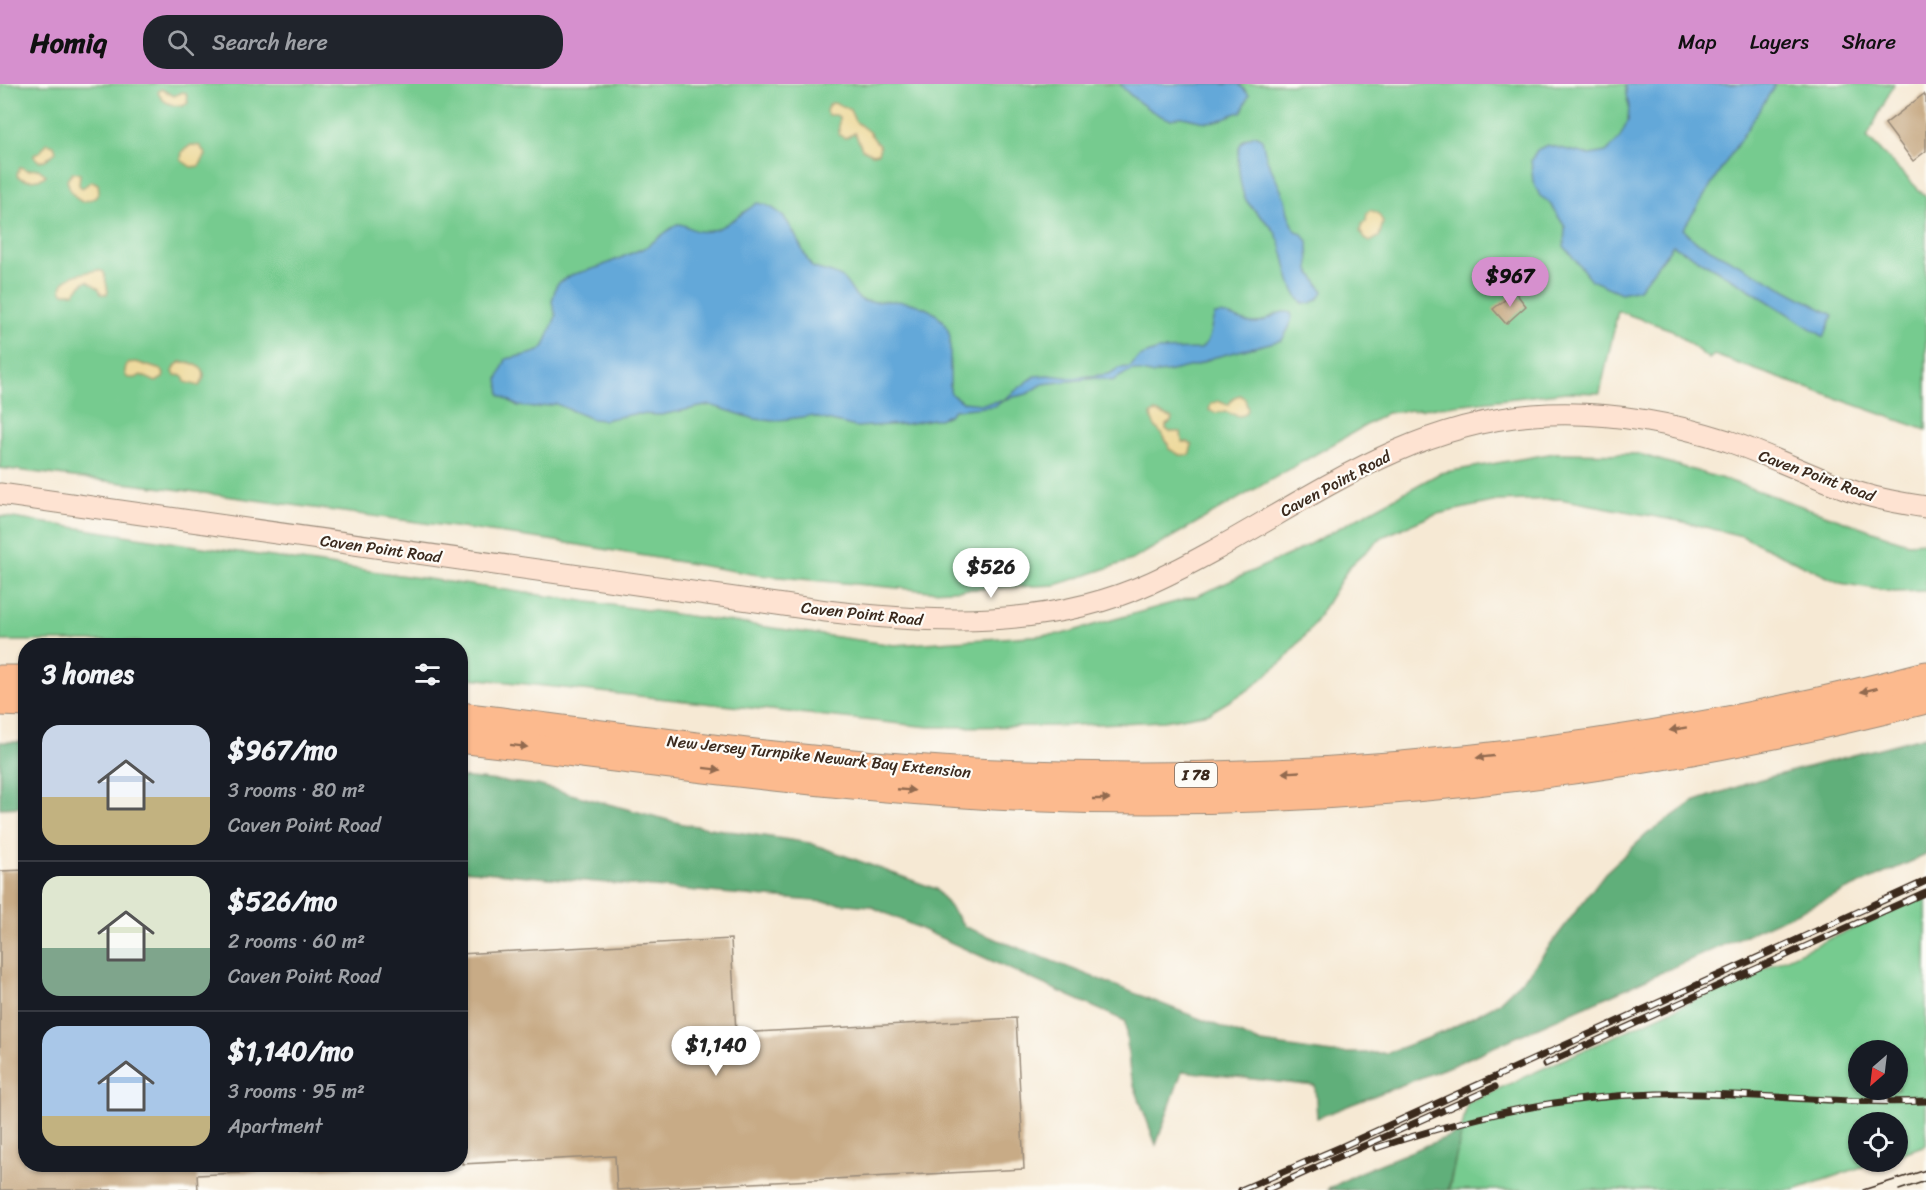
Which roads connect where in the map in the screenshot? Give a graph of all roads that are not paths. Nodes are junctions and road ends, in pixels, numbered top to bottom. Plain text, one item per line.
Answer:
1 (0, 494) edge
2 (1926, 507) edge
3 (1926, 675) edge
4 (0, 679) edge
5 (18, 679) edge
6 (1926, 700) edge
7 (0, 702) edge
8 (18, 703) edge
9 (468, 717) edge
10 (468, 740) edge

1 - 2 street, Caven Point Road
3 -> 9 highway, New Jersey Turnpike Newark Bay Extension / I 78
4 - 5 highway
10 -> 6 highway, New Jersey Turnpike Newark Bay Extension / I 78
7 - 8 highway

